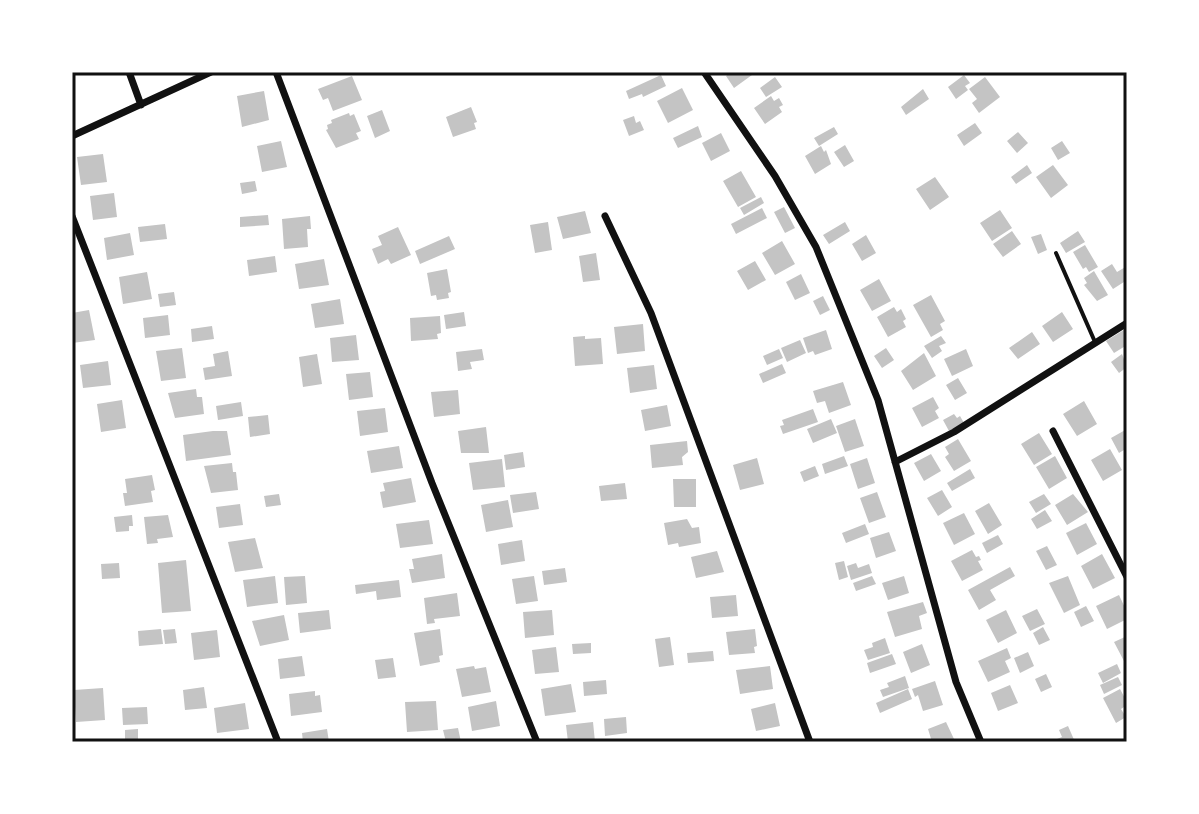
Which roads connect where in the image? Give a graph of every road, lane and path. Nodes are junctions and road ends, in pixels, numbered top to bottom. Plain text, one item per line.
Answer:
1 (129, 72) edge
2 (211, 72) edge
3 (276, 72) edge
4 (704, 72) edge
5 (141, 105) junction
6 (72, 136) edge
7 (72, 216) edge
8 (605, 216) dead end
9 (1056, 253) dead end
10 (1127, 323) edge
11 (1095, 342) junction
12 (1053, 431) dead end
13 (895, 462) junction
14 (1127, 577) edge
15 (278, 742) edge
16 (537, 742) edge
17 (810, 742) edge
18 (981, 742) edge

1 - 5 street
2 - 5 street
3 - 16 street
4 - 13 street
5 - 6 street
7 - 15 street
8 - 17 street
9 - 11 lane
10 - 11 street
11 - 13 street
12 - 14 street
13 - 18 street

